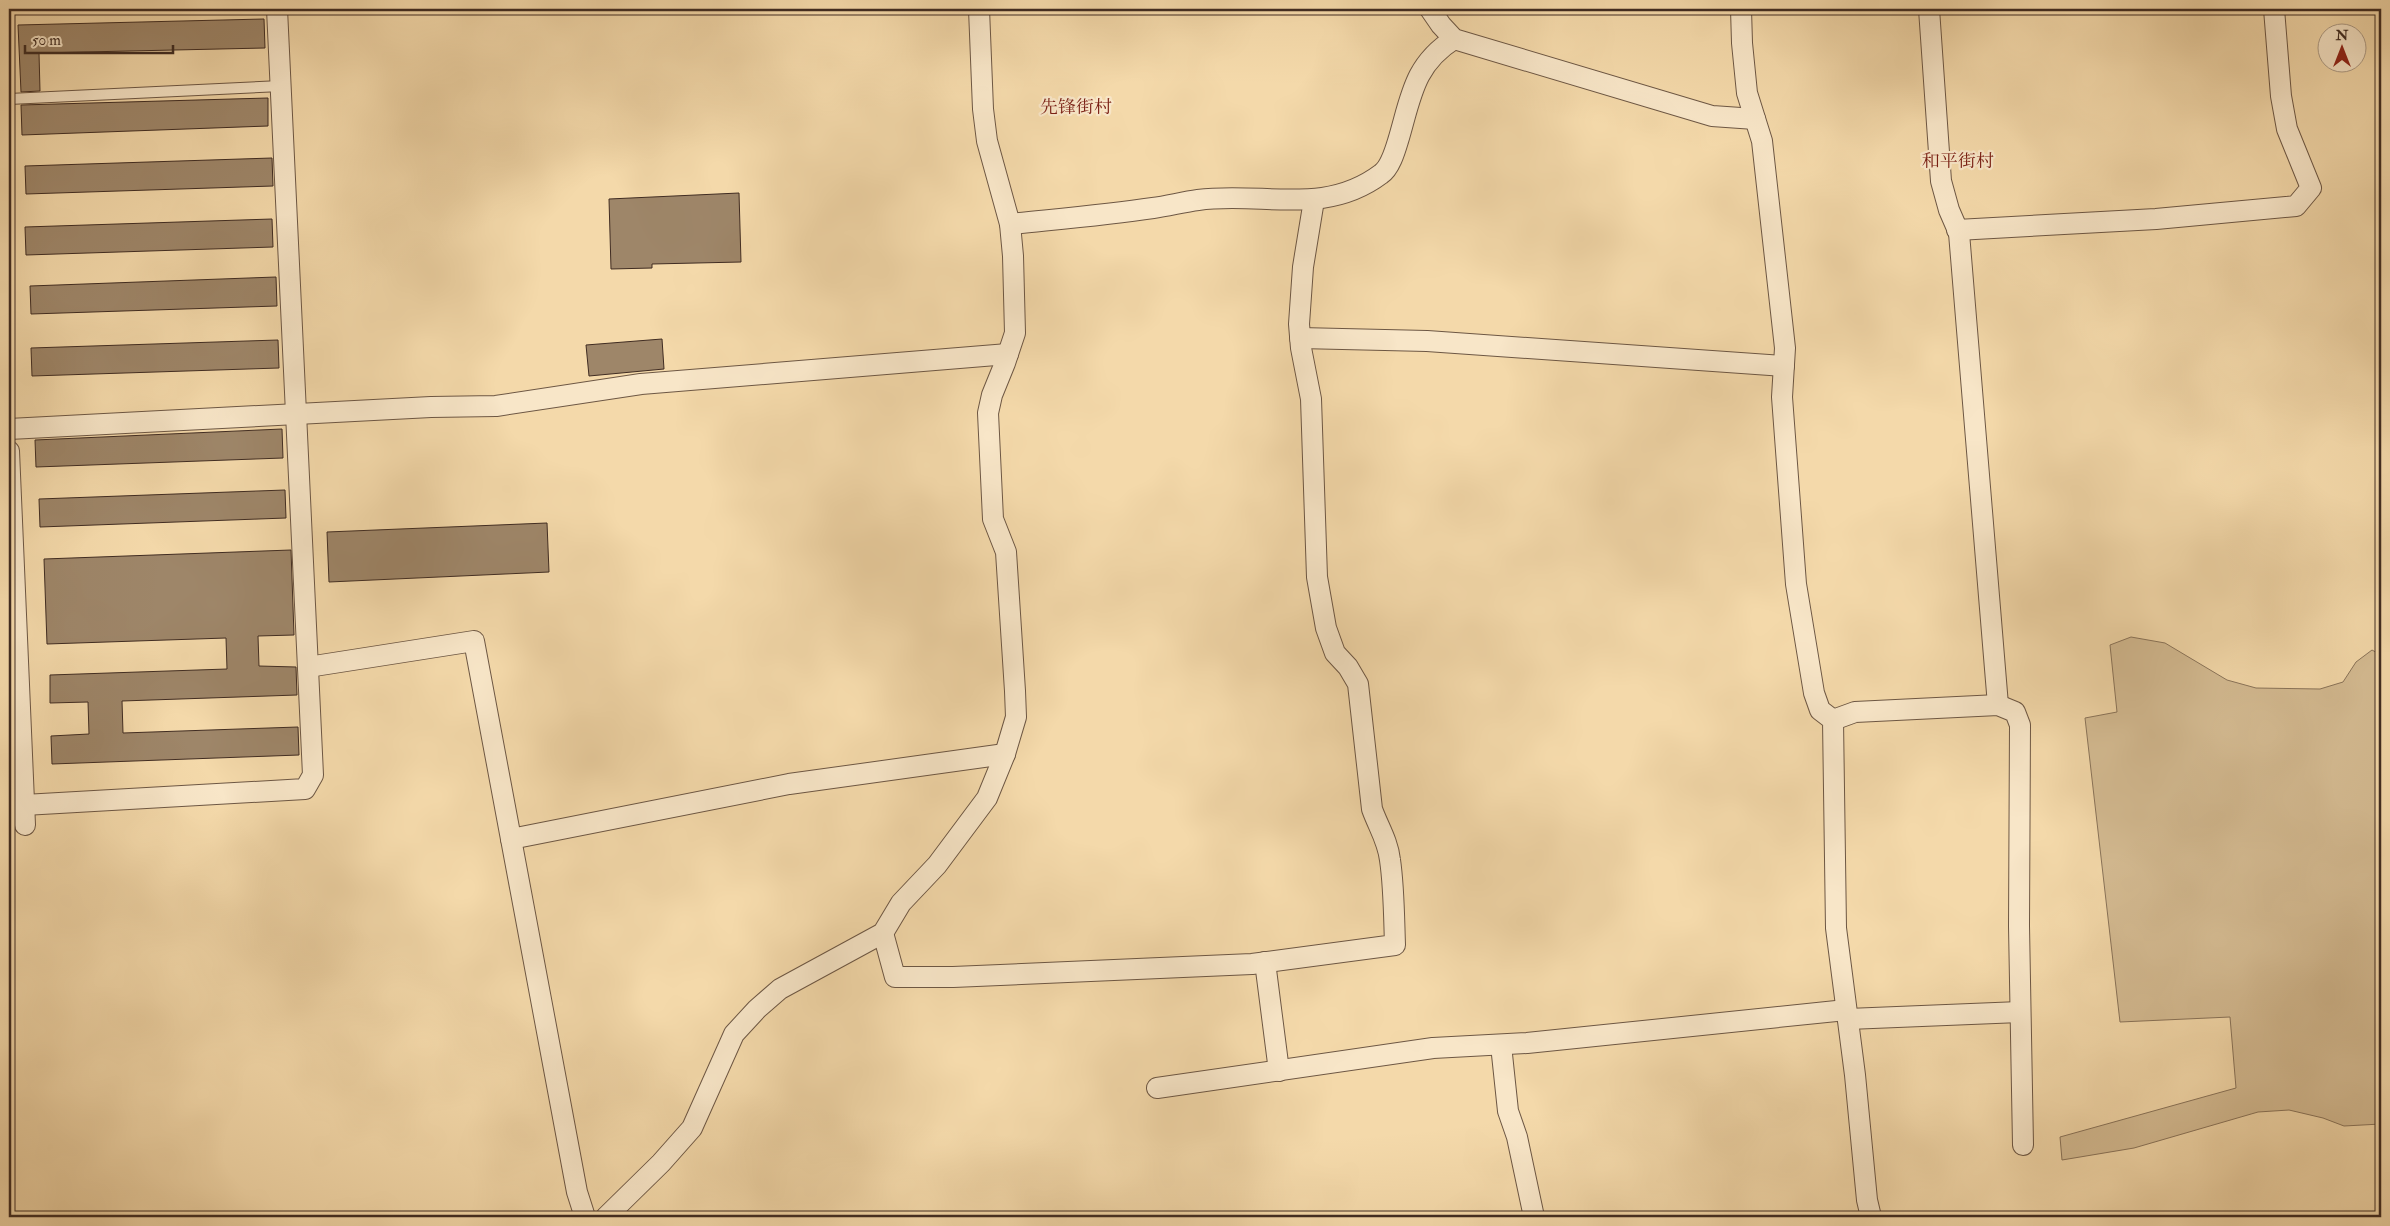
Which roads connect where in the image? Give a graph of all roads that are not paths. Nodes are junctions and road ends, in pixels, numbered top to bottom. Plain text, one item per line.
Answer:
1 (277, 9) edge
2 (979, 9) edge
3 (1430, 9) edge
4 (1742, 9) edge
5 (1929, 9) edge
6 (2274, 9) edge
7 (1454, 39) junction
8 (281, 86) junction
9 (9, 99) edge
10 (1755, 119) junction
11 (1314, 200) junction
12 (1010, 224) junction
13 (1957, 230) junction
14 (1300, 338) junction
15 (1008, 354) junction
16 (1784, 366) junction
17 (296, 414) junction
18 (9, 429) edge
19 (9, 451) edge
20 (308, 667) junction
21 (1998, 706) junction
22 (1833, 720) junction
23 (1005, 754) junction
24 (24, 805) junction
25 (25, 825) dead end
26 (511, 839) junction
27 (882, 933) junction
28 (1265, 962) junction
29 (2020, 1012) junction
30 (1847, 1014) junction
31 (1500, 1044) junction
32 (1279, 1071) junction
33 (1158, 1088) dead end
34 (2023, 1145) dead end
35 (584, 1217) edge
36 (606, 1217) edge
37 (1534, 1217) edge
38 (1871, 1217) edge

1 - 8 street
2 - 12 street
3 - 7 street
4 - 10 street
5 - 13 street
6 - 13 street
7 - 10 street
7 - 11 street
8 - 9 lane
8 - 17 street
10 - 16 street
11 - 12 street
11 - 14 street
12 - 15 street
13 - 21 street
14 - 16 street
14 - 28 street
15 - 17 street
15 - 23 street
16 - 22 street
17 - 18 street
17 - 20 street
19 - 24 street
20 - 24 street
20 - 26 street
21 - 22 street
21 - 29 street
22 - 30 street
23 - 26 street
23 - 27 street
24 - 25 street
26 - 35 street
27 - 28 street
27 - 36 street
28 - 32 street
29 - 30 street
29 - 34 street
30 - 31 street
30 - 38 street
31 - 32 street
31 - 37 street
32 - 33 street

